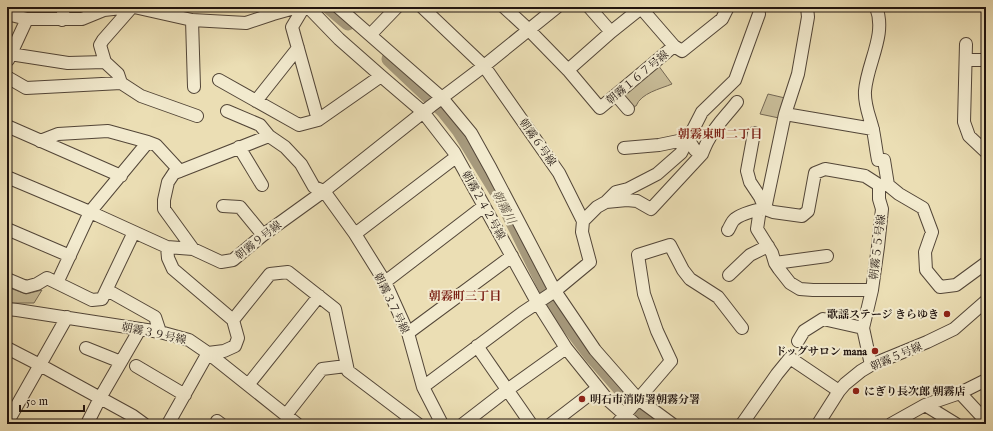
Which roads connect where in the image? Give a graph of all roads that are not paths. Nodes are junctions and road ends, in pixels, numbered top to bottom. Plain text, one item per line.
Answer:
1 (64, 7) edge
2 (132, 7) edge
3 (298, 7) edge
4 (304, 7) edge
5 (308, 7) edge
6 (338, 7) edge
7 (396, 7) edge
8 (422, 7) edge
9 (504, 7) edge
10 (556, 7) edge
11 (589, 7) edge
12 (728, 7) edge
13 (807, 7) edge
14 (876, 7) edge
15 (104, 8) edge
16 (13, 12) edge
17 (759, 14) dead end
18 (27, 19) junction
19 (62, 20) junction
20 (192, 20) junction
21 (529, 30) junction
22 (611, 32) junction
23 (370, 35) junction
24 (966, 44) dead end
25 (674, 46) junction
26 (298, 48) junction
27 (9, 57) edge
28 (966, 60) junction
29 (986, 60) edge
30 (105, 62) junction
31 (484, 66) junction
32 (568, 70) junction
33 (381, 76) junction
34 (7, 77) edge
35 (219, 80) dead end
36 (121, 83) junction
37 (194, 86) dead end
38 (616, 95) junction
39 (256, 101) junction
40 (737, 102) dead end
41 (434, 104) junction
42 (628, 109) dead end
43 (227, 111) dead end
44 (785, 114) junction
45 (197, 116) dead end
46 (318, 120) junction
47 (7, 126) edge
48 (873, 129) junction
49 (754, 133) dead end
50 (268, 136) junction
51 (688, 139) junction
52 (40, 141) junction
53 (148, 142) junction
54 (239, 148) junction
55 (624, 148) dead end
56 (986, 152) edge
57 (702, 154) junction
58 (456, 157) junction
59 (180, 171) junction
60 (121, 176) junction
61 (7, 177) edge
62 (262, 185) dead end
63 (324, 191) junction
64 (606, 202) junction
65 (223, 206) dead end
66 (484, 206) junction
67 (763, 209) junction
68 (90, 212) junction
69 (583, 221) junction
70 (7, 229) edge
71 (728, 230) dead end
72 (134, 232) junction
73 (355, 234) junction
74 (263, 235) junction
75 (768, 246) junction
76 (168, 247) junction
77 (193, 249) junction
78 (70, 256) junction
79 (512, 256) junction
80 (827, 256) dead end
81 (775, 263) junction
82 (986, 263) edge
83 (729, 275) dead end
84 (7, 280) edge
85 (384, 282) junction
86 (57, 283) junction
87 (107, 290) junction
88 (872, 290) junction
89 (319, 296) junction
90 (547, 296) junction
91 (986, 301) edge
92 (12, 309) edge
93 (7, 317) edge
94 (67, 317) junction
95 (233, 320) junction
96 (742, 328) dead end
97 (863, 328) junction
98 (140, 329) junction
99 (160, 332) junction
100 (408, 333) junction
101 (798, 341) dead end
102 (477, 346) junction
103 (7, 348) edge
104 (86, 348) dead end
105 (566, 348) junction
106 (208, 352) junction
107 (121, 362) junction
108 (40, 364) junction
109 (136, 366) dead end
110 (346, 366) junction
111 (871, 366) junction
112 (986, 380) edge
113 (248, 385) junction
114 (423, 387) junction
115 (598, 388) junction
116 (507, 390) junction
117 (839, 391) junction
118 (960, 393) junction
119 (185, 395) junction
120 (100, 398) junction
121 (925, 405) junction
122 (629, 410) edge
123 (286, 415) junction
124 (981, 417) edge
125 (904, 421) edge
126 (7, 423) edge
127 (87, 424) edge
128 (144, 424) edge
129 (168, 424) edge
130 (298, 424) edge
131 (418, 424) edge
132 (442, 424) edge
133 (463, 424) edge
134 (530, 424) edge
135 (550, 424) edge
136 (635, 424) edge
137 (672, 424) edge
138 (742, 424) edge
139 (818, 424) edge
140 (891, 424) edge
141 (956, 424) edge

1 - 19 street
2 - 15 street
2 - 20 street
2 - 30 street
3 - 20 street
4 - 26 street
5 - 33 street, 朝霧２４２号線
6 - 23 street
7 - 23 street
8 - 31 street, 朝霧６号線
9 - 21 street, 朝霧１６７号線
10 - 21 street, 朝霧９号線
11 - 22 street
12 - 25 street
13 - 44 street
14 - 48 street
15 - 19 street
16 - 18 street
17 - 51 street
18 - 19 street
18 - 27 street
20 - 37 street
21 - 31 street, 朝霧９号線
21 - 32 street, 朝霧１６７号線
22 - 25 street, 朝霧１６７号線
22 - 32 street, 朝霧１６７号線
23 - 41 street
24 - 28 street
25 - 38 street, 朝霧１６７号線
26 - 39 street
26 - 46 street
27 - 30 street
28 - 29 street
28 - 56 street
30 - 36 street
31 - 41 street, 朝霧９号線
31 - 69 street, 朝霧６号線
32 - 38 street, 朝霧１６７号線
33 - 41 street, 朝霧２４２号線
33 - 46 street
34 - 36 street
35 - 39 street
36 - 45 street
38 - 42 street
39 - 46 street
40 - 57 street
41 - 58 street, 朝霧２４２号線
41 - 63 street, 朝霧９号線
41 - 90 street
43 - 50 street, 朝霧３７号線
44 - 48 street
44 - 67 street
47 - 52 street
48 - 82 street
49 - 67 street
50 - 54 street
50 - 63 street, 朝霧３７号線
51 - 55 street
51 - 57 street
51 - 64 street
52 - 53 street
52 - 60 street
53 - 59 street
53 - 60 street
54 - 59 street
54 - 62 street
57 - 64 street
58 - 66 street, 朝霧２４２号線
58 - 73 street
59 - 77 street
60 - 68 street
61 - 68 street, 朝霧９号線
63 - 73 street, 朝霧３７号線
63 - 74 street, 朝霧９号線
64 - 69 street
65 - 74 street
66 - 79 street, 朝霧２４２号線
66 - 85 street
67 - 71 street
67 - 75 street
67 - 88 street, 朝霧５５号線
68 - 72 street, 朝霧９号線
68 - 78 street
69 - 90 street, 朝霧６号線
70 - 78 street
72 - 76 street, 朝霧９号線
72 - 87 street
73 - 85 street, 朝霧３７号線
74 - 77 street, 朝霧９号線
75 - 81 street
75 - 83 street
76 - 77 street, 朝霧９号線
76 - 95 street
78 - 86 street
79 - 90 street, 朝霧２４２号線
79 - 100 street
80 - 81 street
81 - 88 street
84 - 86 street
85 - 100 street, 朝霧３７号線
86 - 87 street
87 - 99 street
88 - 97 street, 朝霧５５号線
89 - 95 street
89 - 110 street
89 - 113 street
90 - 102 street
90 - 105 street, 朝霧２４２号線
90 - 122 street
91 - 111 street, 朝霧５号線
92 - 93 street
92 - 94 street, 朝霧３９号線
94 - 98 street, 朝霧３９号線
94 - 108 street
95 - 106 street
96 - 122 street
97 - 101 street
97 - 111 street, 朝霧５５号線
98 - 99 street, 朝霧３９号線
98 - 107 street
99 - 106 street, 朝霧３９号線
100 - 114 street, 朝霧３７号線
102 - 114 street
102 - 116 street
103 - 108 street
104 - 107 street
105 - 115 street, 朝霧２４２号線
105 - 116 street
106 - 113 street, 朝霧３９号線
106 - 119 street
107 - 120 street
108 - 120 street
108 - 126 street
109 - 119 street
110 - 123 street
110 - 131 street
111 - 117 street, 朝霧５号線
112 - 118 street
113 - 123 street, 朝霧３９号線
114 - 132 street, 朝霧３７号線
115 - 122 street, 朝霧２４２号線
115 - 135 street
116 - 133 street
116 - 134 street
117 - 138 street
117 - 139 street, 朝霧５号線
118 - 121 street
118 - 124 street
119 - 129 street
120 - 127 street
120 - 128 street
121 - 125 street
121 - 141 street
122 - 136 street, 朝霧２４２号線
122 - 137 street
123 - 130 street, 朝霧３９号線
125 - 140 street

